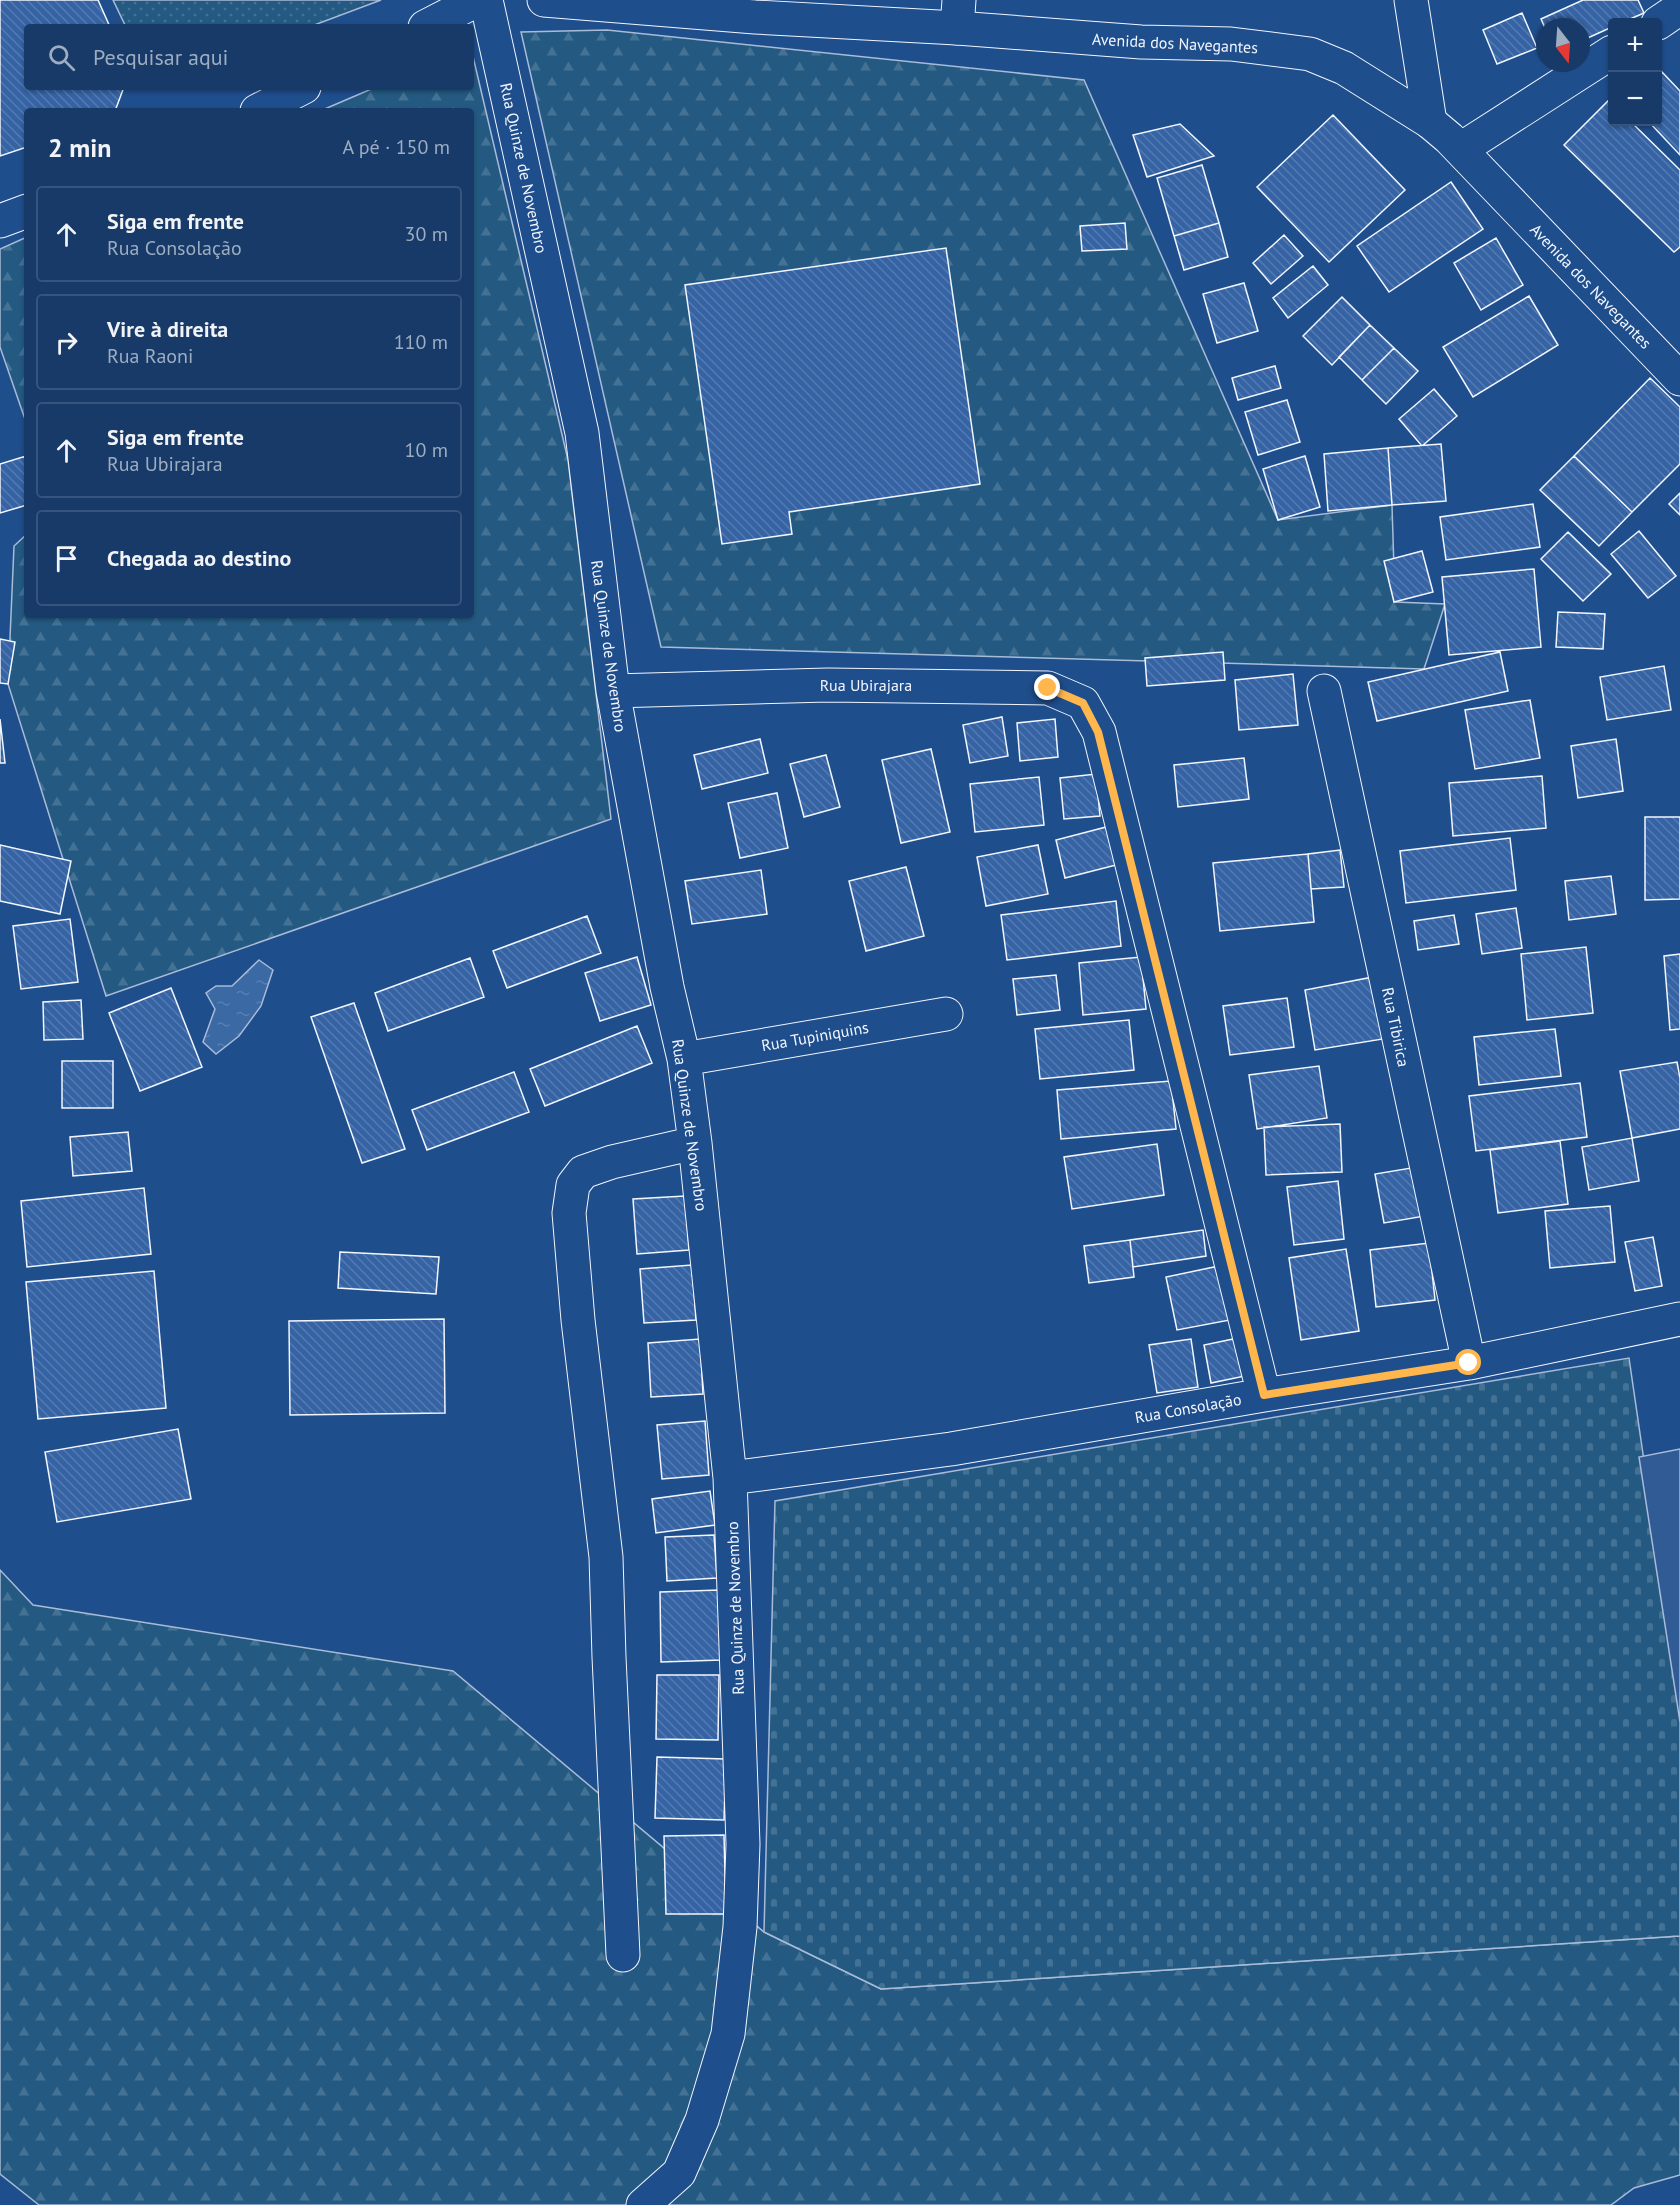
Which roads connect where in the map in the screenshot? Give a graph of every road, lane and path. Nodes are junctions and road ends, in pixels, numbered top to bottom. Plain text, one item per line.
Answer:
1 (477, 0) edge
2 (486, 0) edge
3 (544, 0) edge
4 (1411, 0) edge
5 (1680, 9) edge
6 (958, 14) edge
7 (1662, 20) edge
8 (431, 24) edge
9 (1608, 55) edge
10 (298, 90) edge
11 (263, 108) edge
12 (1430, 122) junction
13 (1461, 149) junction
14 (24, 212) edge
15 (0, 221) edge
16 (1680, 379) edge
17 (613, 691) junction
18 (1324, 692) dead end
19 (946, 1014) dead end
20 (684, 1059) junction
21 (695, 1143) junction
22 (1680, 1319) edge
23 (1469, 1363) junction
24 (1264, 1395) junction
25 (730, 1478) junction
26 (623, 1955) dead end
27 (643, 2205) edge

1 - 8 street
2 - 17 street, Rua Quinze de Novembro
3 - 6 street, Avenida dos Navegantes
4 - 12 street
5 - 7 street
6 - 12 street, Avenida dos Navegantes
9 - 13 street
10 - 11 street
12 - 13 street, Avenida dos Navegantes
13 - 16 street, Avenida dos Navegantes
14 - 15 street
17 - 20 street, Rua Quinze de Novembro
17 - 24 street, Rua Ubirajara
18 - 23 street, Rua Tibirica
19 - 20 street, Rua Tupiniquins
20 - 21 street, Rua Quinze de Novembro
21 - 25 street, Rua Quinze de Novembro
21 - 26 street
22 - 23 street, Rua Consolação
23 - 24 street, Rua Consolação
24 - 25 street, Rua Consolação
25 - 27 street, Rua Quinze de Novembro

